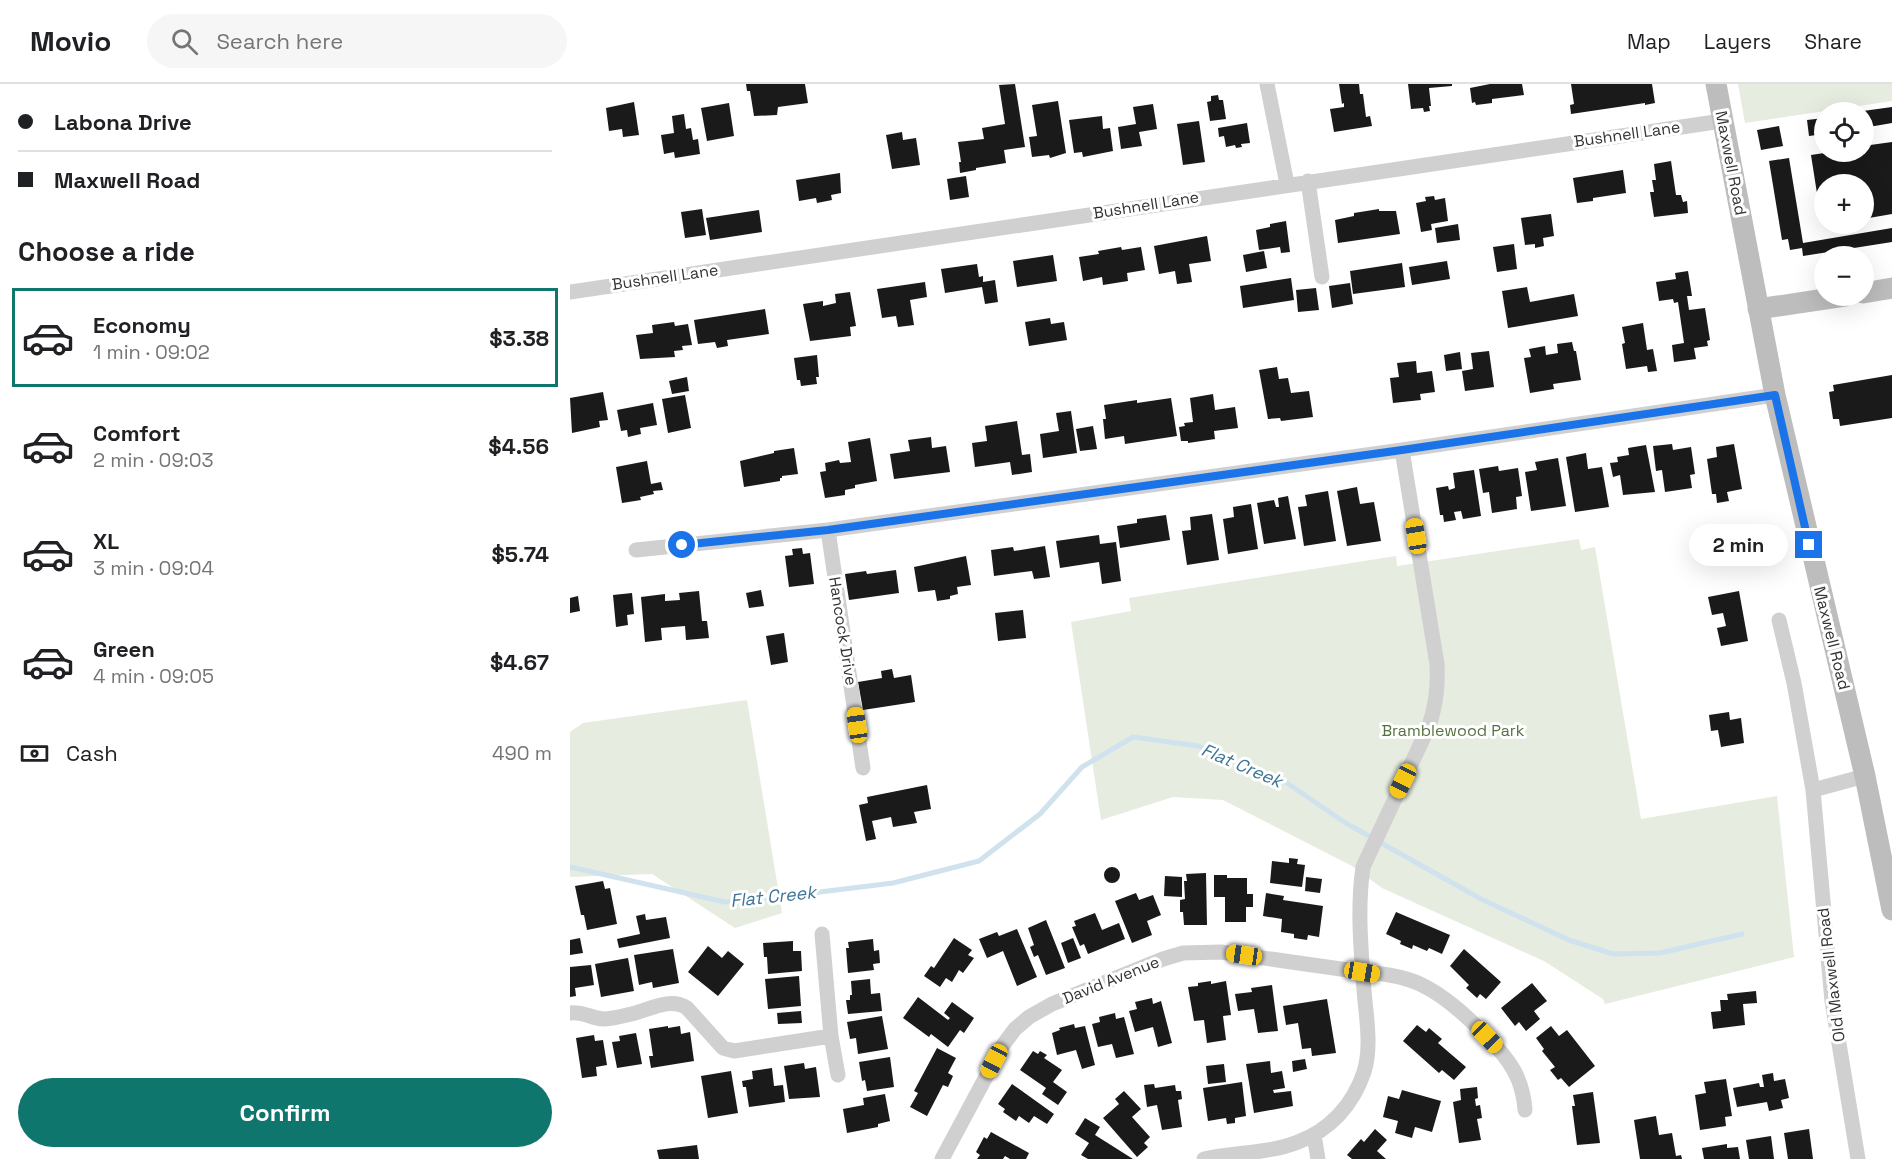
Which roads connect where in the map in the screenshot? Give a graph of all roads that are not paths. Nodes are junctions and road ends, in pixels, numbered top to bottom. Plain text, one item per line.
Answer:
1 (1267, 84) edge
2 (1716, 84) edge
3 (1722, 121) junction
4 (1308, 181) junction
5 (1287, 184) junction
6 (1322, 277) dead end
7 (1892, 288) edge
8 (1874, 291) edge
9 (570, 292) edge
10 (1814, 301) edge
11 (1758, 309) junction
12 (1775, 395) junction
13 (1402, 450) junction
14 (828, 530) junction
15 (636, 550) dead end
16 (1779, 620) dead end
17 (863, 768) dead end
18 (1865, 776) junction
19 (1813, 790) junction
20 (1892, 910) edge
21 (822, 934) dead end
22 (1362, 972) junction
23 (570, 1013) edge
24 (831, 1036) junction
25 (838, 1075) dead end
26 (1525, 1110) dead end
27 (1314, 1135) junction
28 (942, 1159) edge
29 (1204, 1159) edge
30 (1318, 1159) edge
31 (1858, 1159) edge

1 - 5 street
2 - 3 main road, Maxwell Road
3 - 4 street, Bushnell Lane
3 - 11 main road, Maxwell Road
4 - 5 street, Bushnell Lane
4 - 6 street
5 - 9 street, Bushnell Lane
7 - 8 main road
10 - 11 main road
11 - 12 main road, Maxwell Road
12 - 13 street
12 - 18 main road, Maxwell Road
13 - 14 street
13 - 22 street
14 - 15 street
14 - 17 street, Hancock Drive
16 - 19 street, Old Maxwell Road
18 - 19 street
18 - 20 main road, Maxwell Road
19 - 31 street, Old Maxwell Road
21 - 24 street
22 - 26 street, David Avenue
22 - 27 street
22 - 28 street, David Avenue
23 - 24 street
24 - 25 street
27 - 29 street
27 - 30 street

